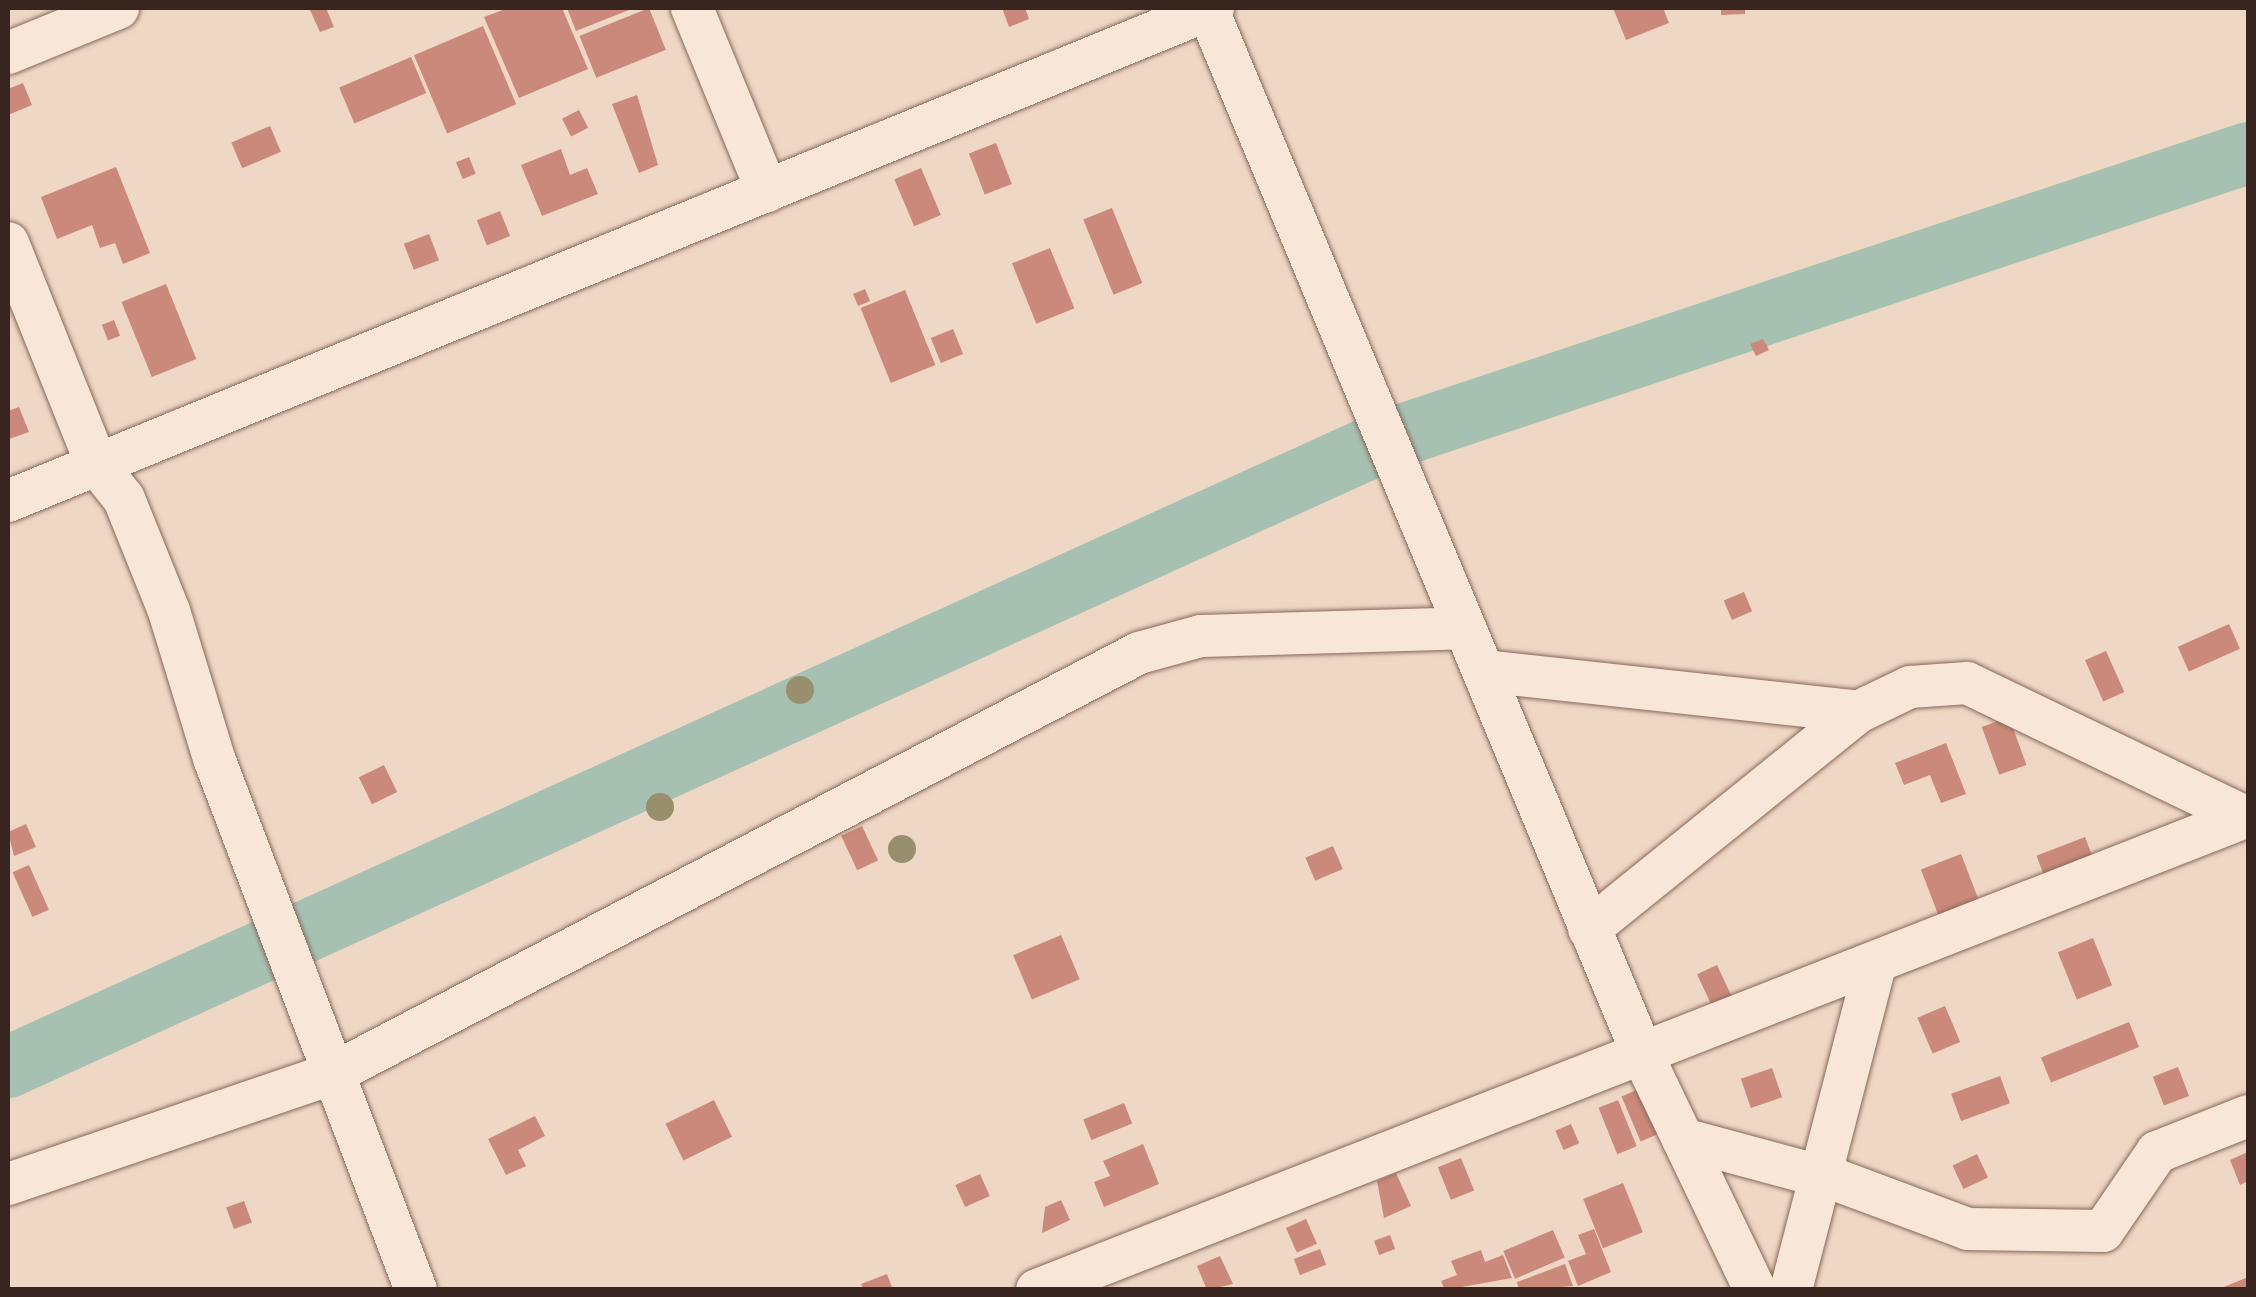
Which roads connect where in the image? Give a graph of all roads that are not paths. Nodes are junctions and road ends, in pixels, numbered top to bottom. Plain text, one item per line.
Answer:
1 (118, 8) edge
2 (692, 8) edge
3 (1209, 8) edge
4 (8, 53) edge
5 (767, 192) junction
6 (8, 243) edge
7 (97, 465) junction
8 (8, 501) edge
9 (1465, 628) junction
10 (1483, 671) junction
11 (1858, 712) junction
12 (2246, 816) edge
13 (1590, 929) junction
14 (1875, 966) junction
15 (1644, 1058) junction
16 (332, 1074) junction
17 (2248, 1116) edge
18 (1683, 1140) junction
19 (1823, 1177) junction
20 (8, 1184) edge
21 (416, 1290) edge
22 (1037, 1290) edge
23 (1755, 1290) edge
24 (1791, 1290) edge

1 - 4 street
2 - 5 street
3 - 5 street
3 - 9 street
5 - 7 street
6 - 7 street
7 - 8 street
7 - 16 street
9 - 10 street
9 - 16 street
10 - 11 street
10 - 13 street
11 - 12 street
11 - 13 street
12 - 14 street
13 - 15 street
14 - 15 street
14 - 19 street
15 - 18 street
15 - 22 street
16 - 20 street
16 - 21 street
17 - 19 street
18 - 19 street
18 - 23 street
19 - 24 street

